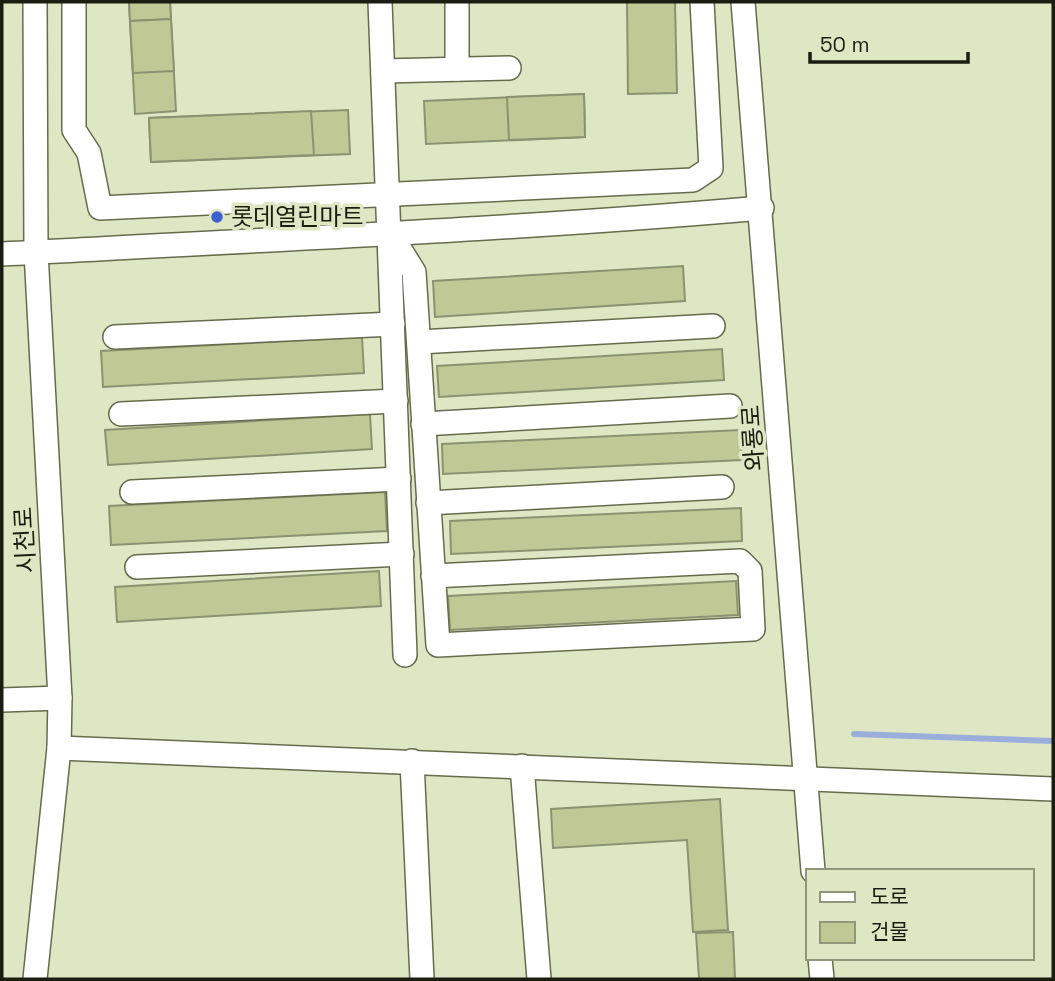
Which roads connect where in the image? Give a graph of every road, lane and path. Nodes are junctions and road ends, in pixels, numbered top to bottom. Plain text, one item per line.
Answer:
1 (35, 2) edge
2 (75, 2) edge
3 (380, 2) edge
4 (457, 2) edge
5 (702, 2) edge
6 (743, 2) edge
7 (509, 68) dead end
8 (457, 69) junction
9 (383, 71) junction
10 (390, 193) junction
11 (243, 202) junction
12 (762, 208) junction
13 (391, 235) junction
14 (244, 241) junction
15 (36, 252) junction
16 (2, 254) edge
17 (393, 324) junction
18 (713, 326) dead end
19 (115, 337) dead end
20 (419, 342) junction
21 (396, 401) junction
22 (730, 406) dead end
23 (121, 414) dead end
24 (423, 424) junction
25 (399, 479) junction
26 (722, 487) dead end
27 (132, 492) dead end
28 (428, 503) junction
29 (402, 554) junction
30 (137, 567) dead end
31 (433, 576) junction
32 (405, 655) dead end
33 (60, 698) junction
34 (2, 701) edge
35 (59, 748) junction
36 (412, 761) junction
37 (522, 766) junction
38 (806, 779) junction
39 (1053, 789) edge
40 (813, 869) edge
41 (820, 960) edge
42 (35, 979) edge
43 (422, 979) edge
44 (539, 979) edge
45 (822, 979) edge

1 - 15 street, 시천로
2 - 11 street
3 - 9 street
4 - 8 street
5 - 10 street
6 - 12 street, 와룡로
7 - 8 street
8 - 9 street
9 - 10 street
10 - 11 street
10 - 13 street
11 - 14 street
12 - 13 street
12 - 38 street, 와룡로
13 - 14 street
13 - 17 street
13 - 20 street
14 - 15 street
15 - 16 street
15 - 33 street, 시천로
17 - 19 street
17 - 21 street
18 - 20 street
20 - 24 street
21 - 23 street
21 - 25 street
22 - 24 street
24 - 28 street
25 - 27 street
25 - 29 street
26 - 28 street
28 - 31 street
29 - 30 street
29 - 32 street
31 - 31 street
33 - 34 street
33 - 35 street, 시천로
35 - 36 street
35 - 42 street, 시천로
36 - 37 street
36 - 43 street
37 - 38 street
37 - 44 street
38 - 39 street
38 - 40 street, 와룡로
41 - 45 street

